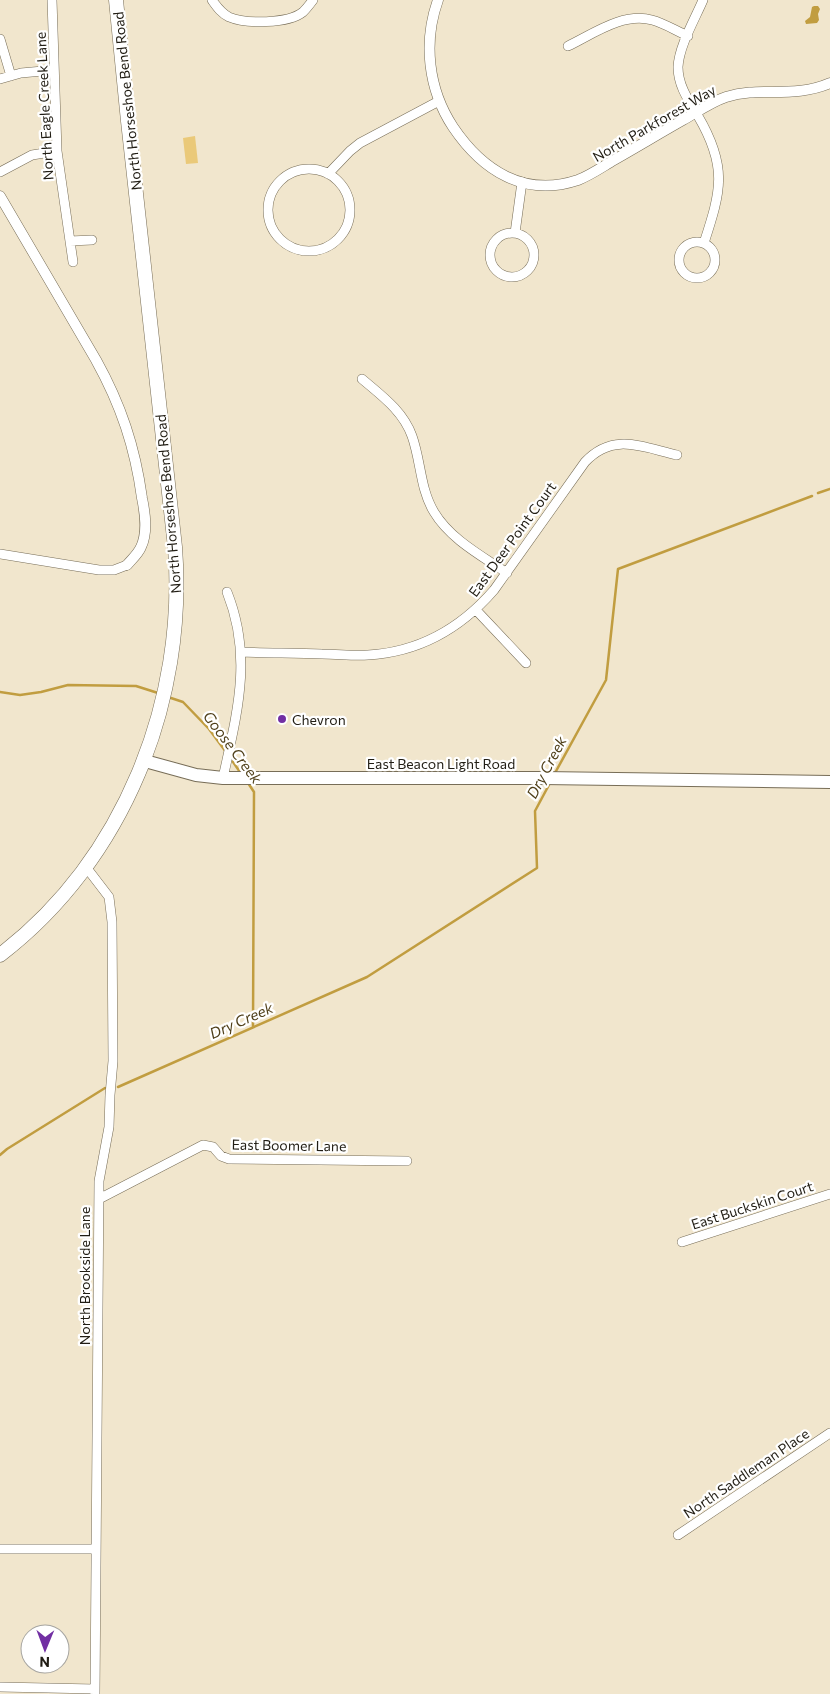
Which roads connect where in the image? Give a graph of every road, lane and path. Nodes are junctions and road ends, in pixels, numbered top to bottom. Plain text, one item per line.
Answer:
1 (52, 0) edge
2 (116, 0) edge
3 (212, 0) edge
4 (313, 0) edge
5 (438, 0) edge
6 (704, 0) edge
7 (688, 36) junction
8 (0, 39) edge
9 (568, 46) dead end
10 (54, 70) junction
11 (11, 76) junction
12 (0, 79) edge
13 (830, 84) edge
14 (439, 101) junction
15 (696, 112) junction
16 (57, 151) junction
17 (0, 172) edge
18 (328, 174) junction
19 (522, 182) junction
20 (0, 196) edge
21 (515, 233) junction
22 (92, 240) dead end
23 (70, 241) junction
24 (704, 243) junction
25 (73, 262) dead end
26 (362, 380) dead end
27 (677, 455) dead end
28 (0, 554) edge
29 (127, 565) joint
30 (507, 573) junction
31 (227, 592) dead end
32 (476, 610) junction
33 (242, 652) junction
34 (526, 663) dead end
35 (145, 761) junction
36 (223, 778) junction
37 (830, 782) edge
38 (86, 867) junction
39 (0, 955) edge
40 (407, 1161) dead end
41 (830, 1194) edge
42 (99, 1199) junction
43 (682, 1242) dead end
44 (830, 1433) edge
45 (678, 1535) dead end
46 (0, 1549) edge
47 (96, 1549) junction
48 (0, 1687) edge
49 (95, 1692) edge

1 - 10 street, North Eagle Creek Lane
2 - 35 highway, North Horseshoe Bend Road
3 - 4 street
5 - 14 street, North Parkforest Way
6 - 7 street
7 - 9 street
7 - 15 street
8 - 11 street
10 - 11 street
10 - 16 street, North Eagle Creek Lane
11 - 12 street
13 - 15 street, North Parkforest Way
14 - 18 street
14 - 19 street, North Parkforest Way
15 - 19 street, North Parkforest Way
15 - 24 street
16 - 17 street
16 - 23 street, North Eagle Creek Lane
18 - 18 street
19 - 21 street
20 - 29 street, North Horseshoe Bend Road
21 - 21 street
22 - 23 street
23 - 25 street, North Eagle Creek Lane
24 - 24 street
26 - 30 street
27 - 30 street, East Deer Point Court
28 - 29 street
30 - 32 street, East Deer Point Court
31 - 33 street
32 - 33 street, East Deer Point Court
32 - 34 street
33 - 36 street
35 - 36 main road, East Beacon Light Road
35 - 38 highway, North Horseshoe Bend Road
36 - 37 main road, East Beacon Light Road
38 - 39 highway, North Horseshoe Bend Road
38 - 42 street, North Brookside Lane
40 - 42 street, East Boomer Lane
41 - 43 street, East Buckskin Court
42 - 47 street, North Brookside Lane
44 - 45 street, North Saddleman Place
46 - 47 street
47 - 49 street, North Brookside Lane
48 - 49 street

